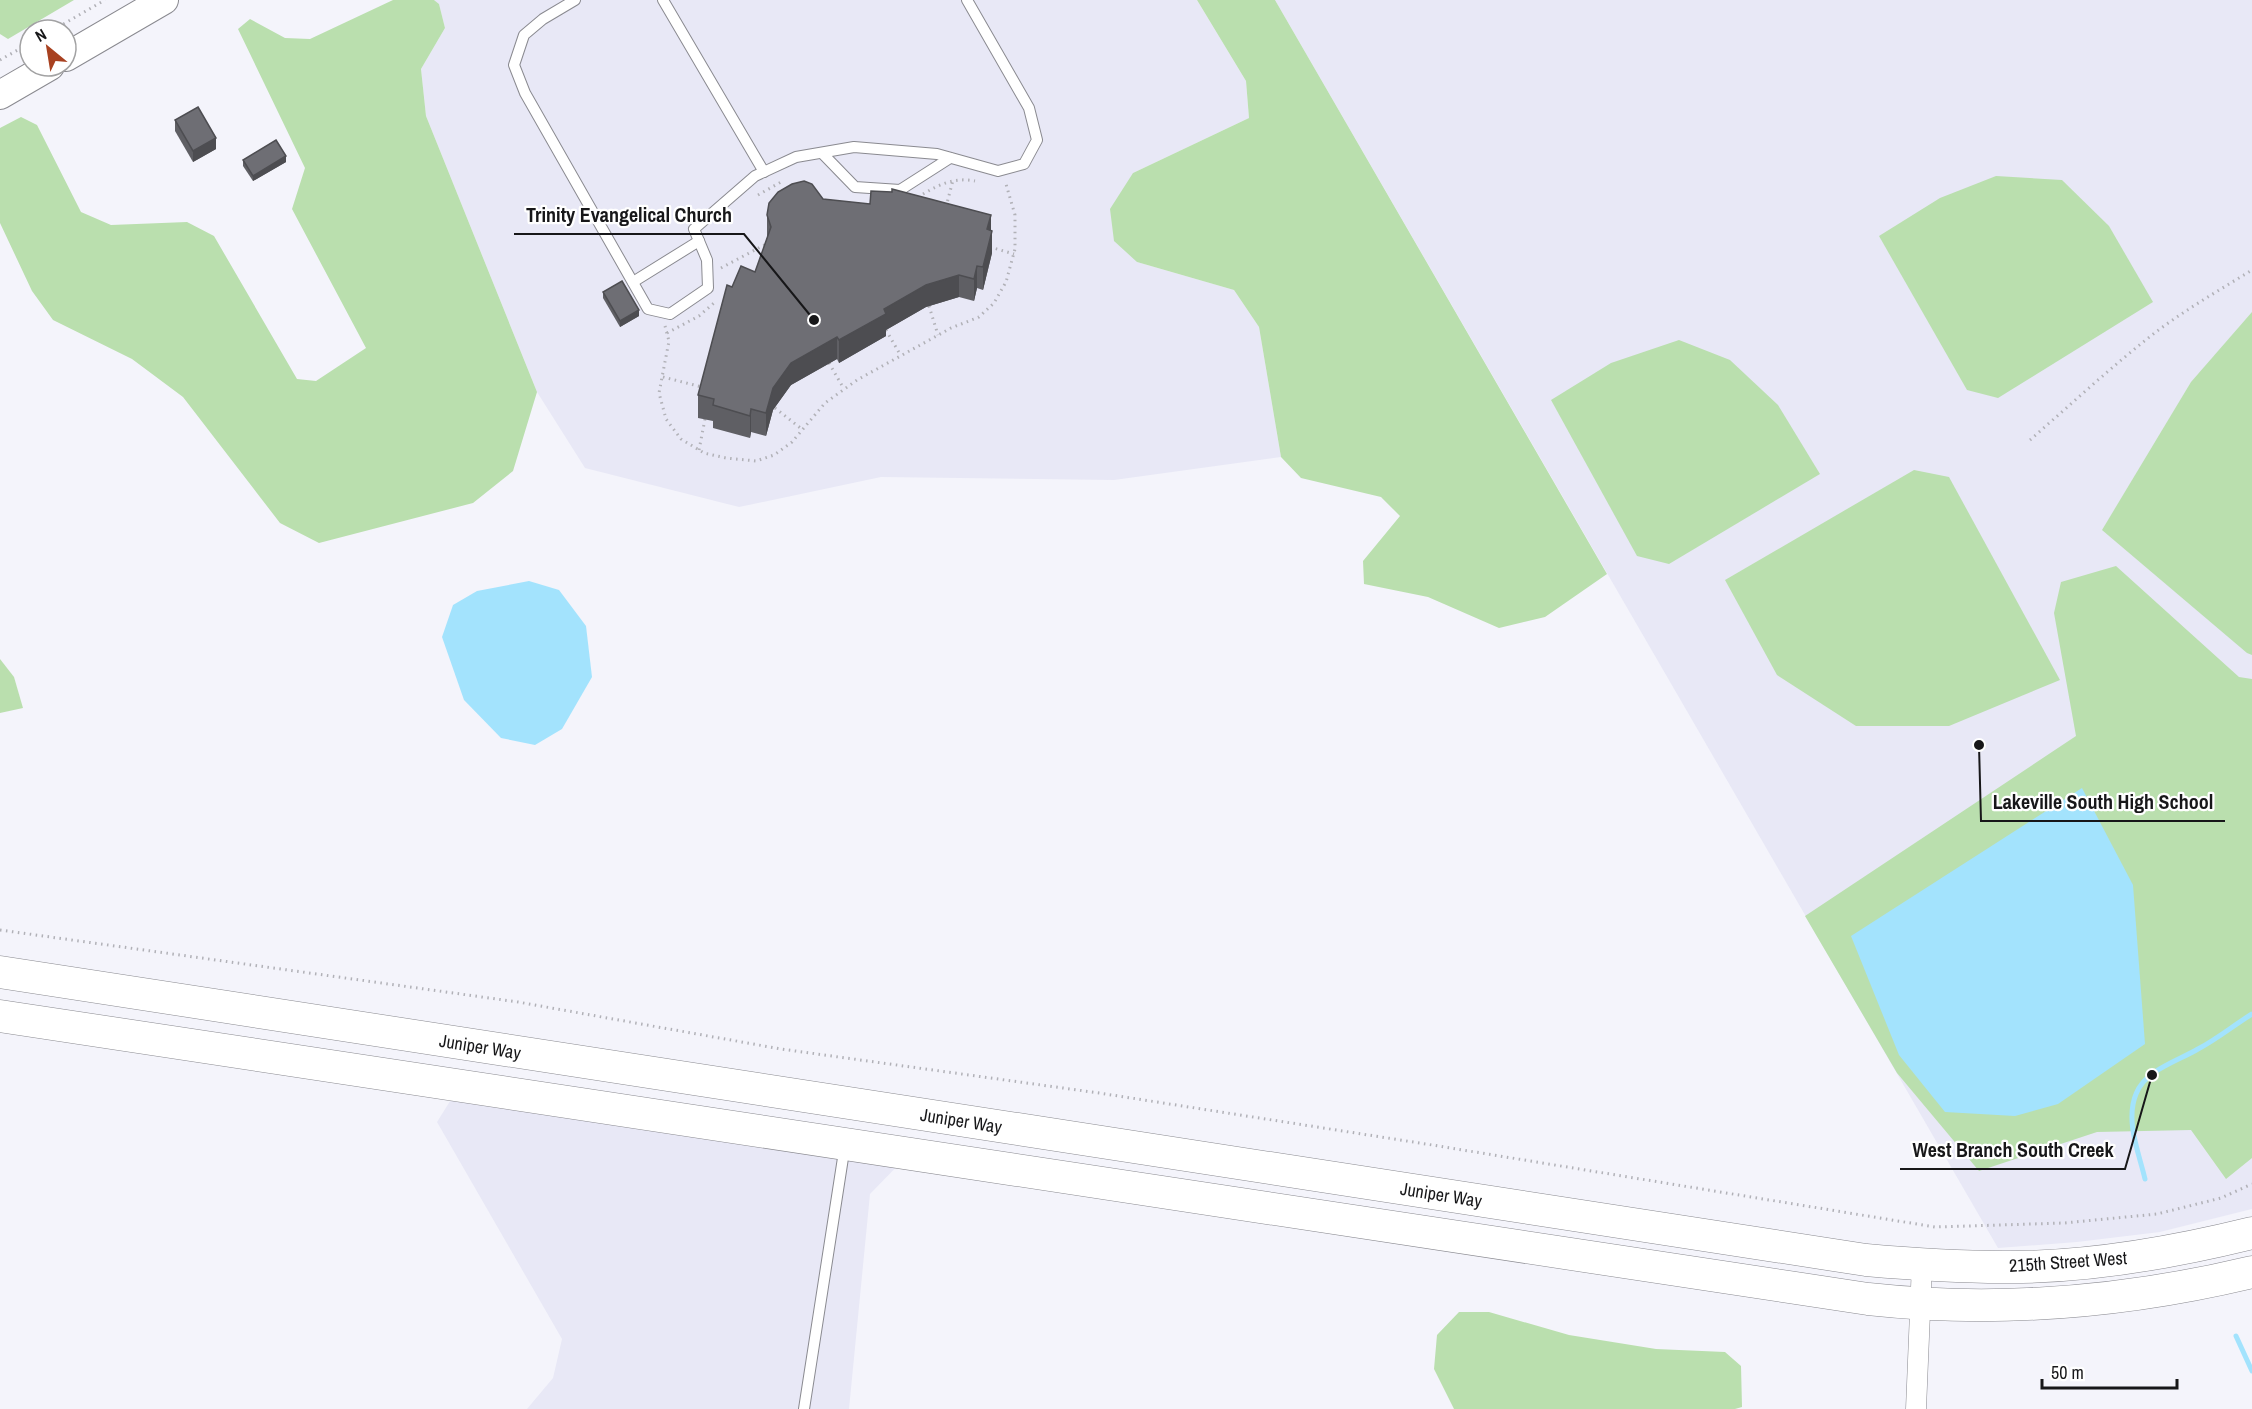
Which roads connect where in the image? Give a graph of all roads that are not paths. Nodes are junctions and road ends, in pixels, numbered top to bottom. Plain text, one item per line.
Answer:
1 (164, 0) edge
2 (575, 0) edge
3 (663, 0) edge
4 (967, 0) edge
5 (78, 50) edge
6 (30, 78) edge
7 (0, 95) edge
8 (822, 153) junction
9 (950, 158) junction
10 (764, 172) junction
11 (699, 241) junction
12 (633, 282) junction
13 (0, 972) edge
14 (0, 1016) edge
15 (845, 1143) junction
16 (2252, 1233) edge
17 (1922, 1264) junction
18 (2252, 1272) edge
19 (1919, 1305) junction
20 (804, 1409) edge
21 (1916, 1409) edge

1 - 5 street
2 - 12 lane
3 - 10 lane
4 - 9 lane
6 - 7 street
8 - 9 lane
8 - 9 lane
8 - 10 lane
10 - 11 lane
11 - 12 lane
11 - 12 lane
13 - 17 main road, Juniper Way
14 - 15 main road
15 - 19 main road
15 - 20 lane
16 - 17 main road, 215th Street West
17 - 19 street
18 - 19 main road, 215th Street West
19 - 21 street

